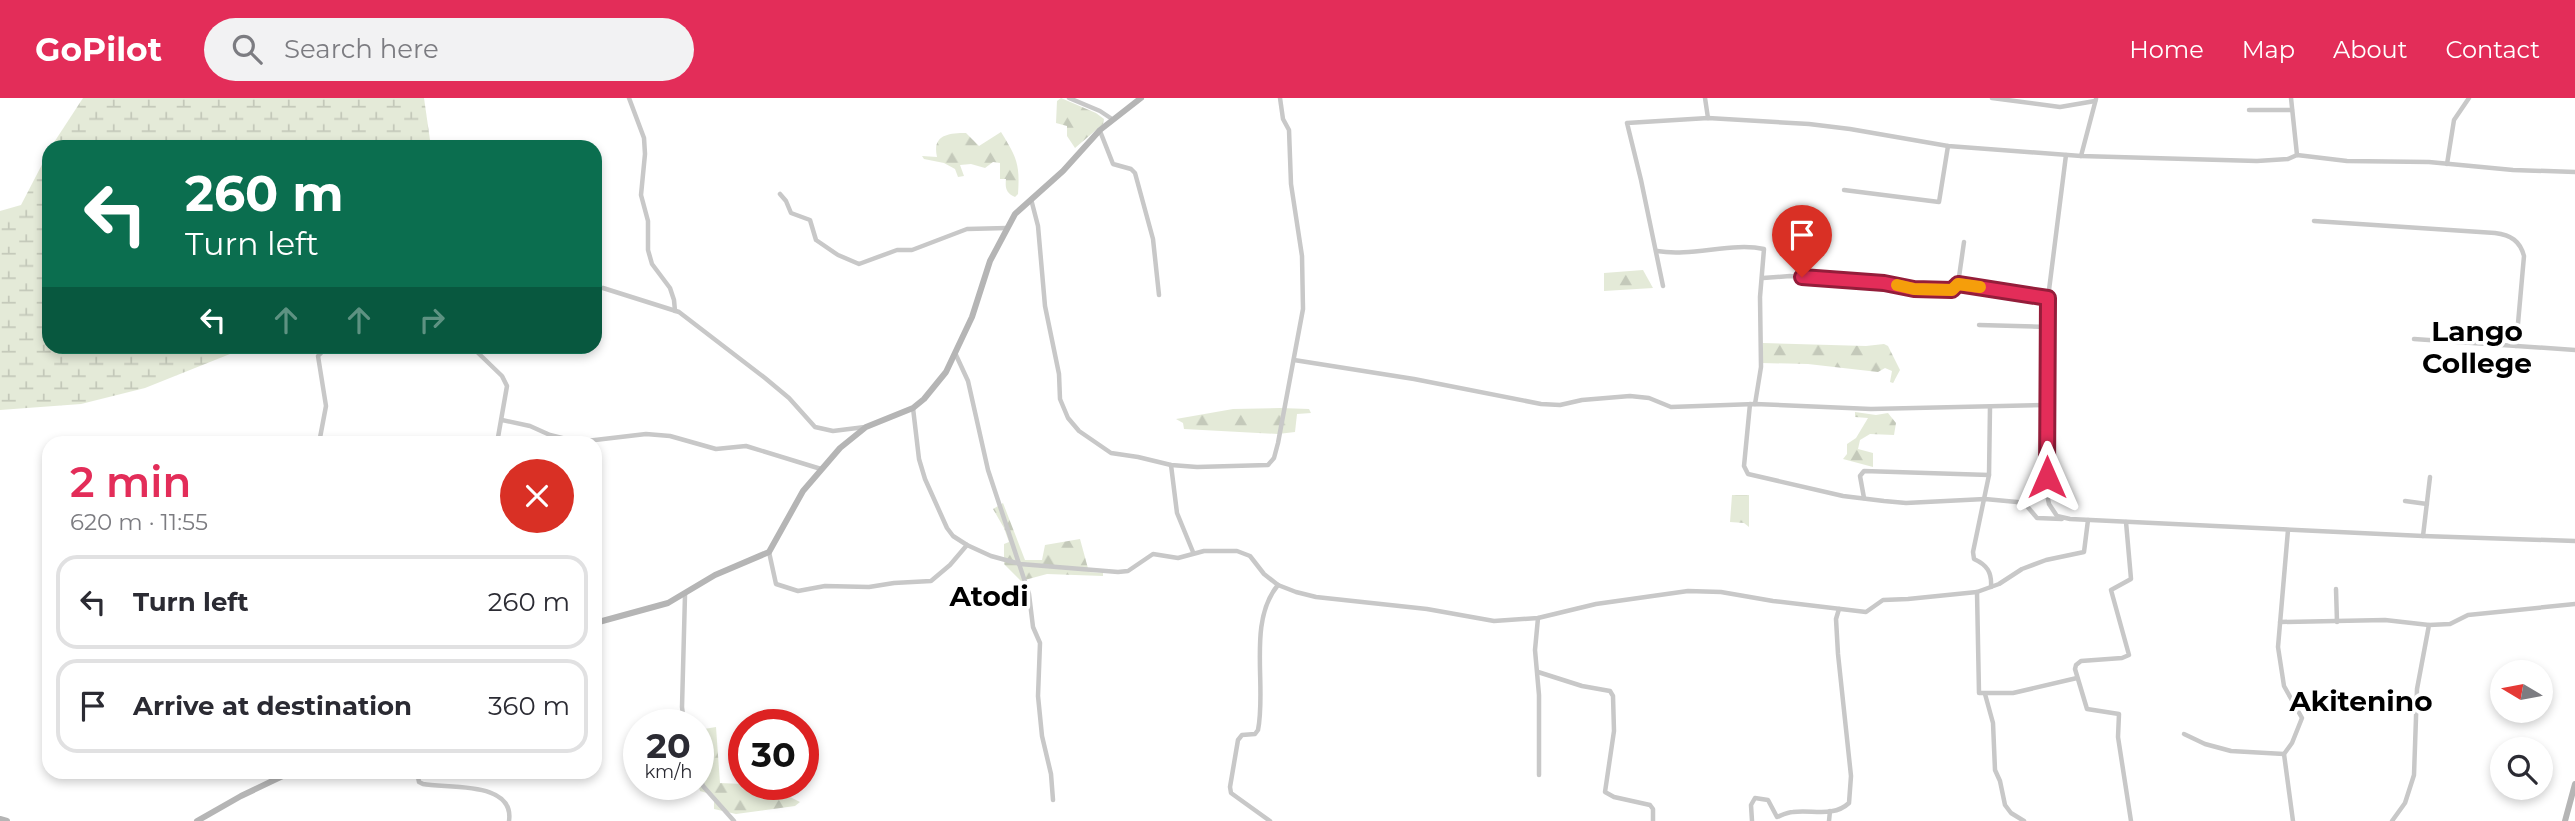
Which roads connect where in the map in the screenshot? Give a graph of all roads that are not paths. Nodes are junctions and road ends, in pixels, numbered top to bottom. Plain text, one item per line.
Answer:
1 (629, 98) edge
2 (1069, 98) edge
3 (1141, 98) edge
4 (1280, 98) edge
5 (1705, 98) edge
6 (1992, 98) edge
7 (2291, 98) edge
8 (2469, 98) edge
9 (2096, 99) edge
10 (2249, 110) dead end
11 (2292, 110) junction
12 (1708, 118) junction
13 (1112, 119) junction
14 (1100, 130) junction
15 (1948, 146) junction
16 (2066, 155) junction
17 (2297, 155) junction
18 (2081, 156) junction
19 (2447, 164) junction
20 (2575, 172) edge
21 (1844, 190) dead end
22 (780, 194) dead end
23 (1030, 198) junction
24 (2314, 221) dead end
25 (1007, 229) junction
26 (1964, 242) dead end
27 (1657, 251) junction
28 (1763, 278) junction
29 (1958, 284) junction
30 (1663, 286) dead end
31 (602, 290) edge
32 (1159, 295) dead end
33 (2048, 298) junction
34 (675, 311) junction
35 (1979, 325) dead end
36 (2047, 327) junction
37 (2414, 339) dead end
38 (2515, 346) junction
39 (2575, 351) edge
40 (320, 354) edge
41 (479, 354) edge
42 (956, 355) junction
43 (1294, 360) junction
44 (1753, 404) junction
45 (2046, 405) junction
46 (1990, 407) junction
47 (913, 408) junction
48 (502, 419) junction
49 (866, 427) junction
50 (321, 436) edge
51 (498, 436) edge
52 (554, 436) edge
53 (602, 439) edge
54 (1171, 465) junction
55 (821, 469) junction
56 (1989, 475) junction
57 (2430, 477) dead end
58 (1864, 498) junction
59 (1985, 499) junction
60 (2405, 500) dead end
61 (2427, 504) junction
62 (2063, 519) junction
63 (2088, 520) junction
64 (2126, 522) junction
65 (2288, 530) junction
66 (2423, 536) junction
67 (2575, 541) edge
68 (967, 545) junction
69 (769, 552) junction
70 (1194, 552) junction
71 (1020, 564) junction
72 (1278, 585) junction
73 (1991, 587) junction
74 (2336, 589) dead end
75 (1977, 592) junction
76 (685, 595) junction
77 (2575, 604) edge
78 (1839, 609) junction
79 (1538, 618) junction
80 (602, 621) edge
81 (2280, 622) junction
82 (2337, 622) junction
83 (2428, 625) junction
84 (1538, 672) junction
85 (2077, 678) junction
86 (1985, 694) junction
87 (682, 709) edge
88 (2184, 734) dead end
89 (2284, 754) junction
90 (1539, 775) dead end
91 (276, 779) edge
92 (418, 779) edge
93 (2575, 785) edge
94 (714, 798) edge
95 (1052, 800) dead end
96 (1830, 811) junction
97 (0, 819) edge
98 (7, 821) edge
99 (197, 821) edge
100 (509, 821) edge
101 (734, 821) edge
102 (1270, 821) edge
103 (1653, 821) edge
104 (1752, 821) edge
105 (1829, 821) edge
106 (2024, 821) edge
107 (2131, 821) edge
108 (2293, 821) edge
109 (2392, 821) edge
110 (2565, 821) edge

1 - 34 street
2 - 13 street
3 - 13 street
4 - 43 street
5 - 12 street
6 - 9 street
7 - 11 street
8 - 19 street
9 - 18 street
10 - 11 street
11 - 17 street
12 - 15 street
12 - 27 street
13 - 14 street
14 - 23 street
14 - 32 street
15 - 16 street
15 - 21 street
16 - 18 street
16 - 33 street
17 - 18 street
17 - 19 street
19 - 20 street
22 - 25 street
23 - 25 street
23 - 54 street
24 - 38 street
25 - 42 street
26 - 29 street
27 - 28 street
27 - 30 street
28 - 29 street
28 - 44 street
29 - 33 street
31 - 34 street
33 - 36 street
34 - 49 street
35 - 36 street
36 - 45 street
37 - 38 street
38 - 39 street
40 - 50 street
41 - 48 street
42 - 47 street
42 - 71 street
43 - 44 street
43 - 54 street
44 - 46 street
44 - 58 street
45 - 46 street
45 - 62 street
46 - 56 street
47 - 49 street
47 - 68 street
48 - 51 street
48 - 52 street
49 - 55 street
53 - 55 street
54 - 70 street
55 - 69 street
56 - 58 street
56 - 59 street
57 - 61 street
58 - 59 street
59 - 62 street
59 - 73 street
60 - 61 street
61 - 66 street
62 - 63 street
63 - 64 street
63 - 73 street
64 - 65 street
64 - 85 street
65 - 66 street
65 - 81 street
66 - 67 street
68 - 69 street
68 - 71 street
69 - 76 street
70 - 71 street
70 - 72 street
71 - 95 street
72 - 79 street
72 - 102 street
73 - 75 street
74 - 82 street
75 - 78 street
75 - 86 street
76 - 80 street
76 - 87 street
77 - 83 street
78 - 79 street
78 - 96 street
79 - 84 street
81 - 82 street
81 - 89 street
82 - 83 street
83 - 109 street
84 - 90 street
84 - 103 street
85 - 86 street
85 - 107 street
86 - 106 street
88 - 89 street
89 - 108 street
91 - 99 street
92 - 100 street
93 - 110 street
94 - 101 street
96 - 104 street
96 - 105 street
97 - 98 street

